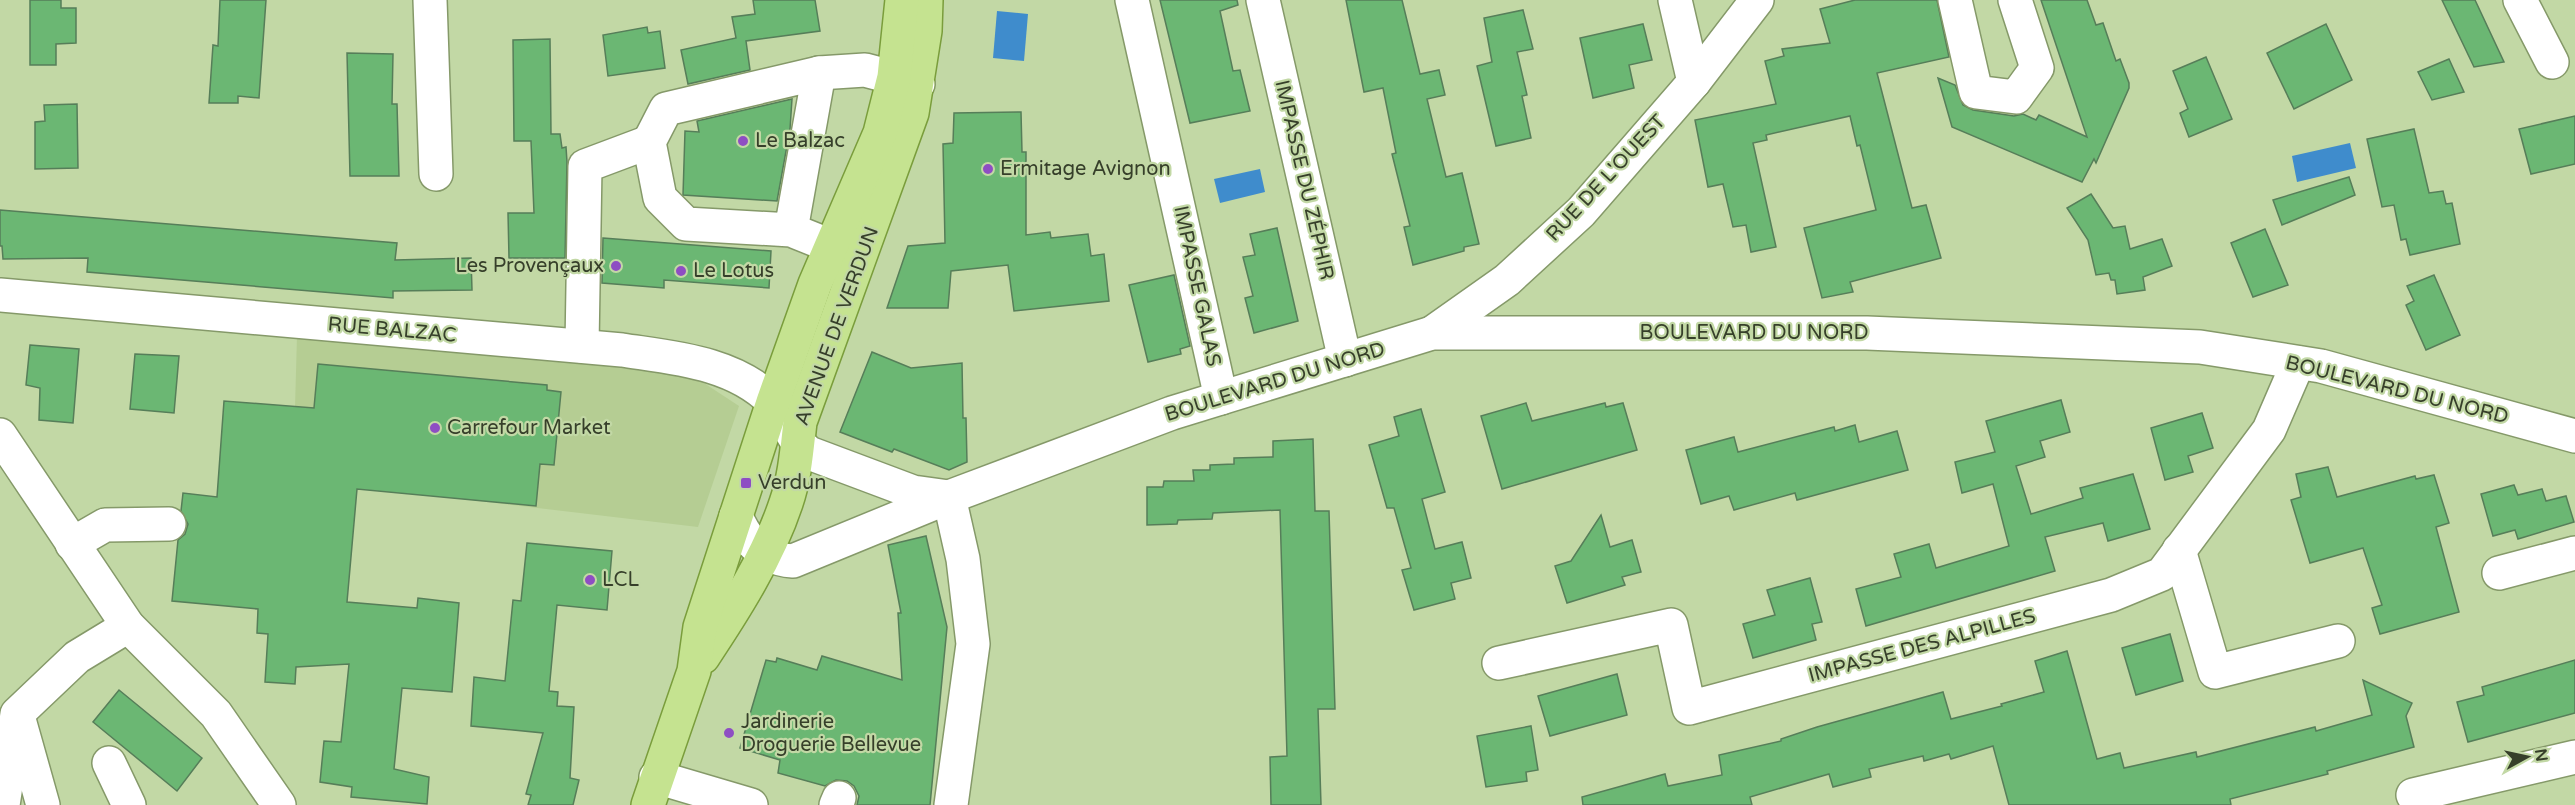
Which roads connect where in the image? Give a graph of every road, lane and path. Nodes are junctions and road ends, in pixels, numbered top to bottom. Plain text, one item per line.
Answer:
1 (430, 0) edge
2 (902, 0) edge
3 (926, 0) edge
4 (1132, 0) edge
5 (1263, 0) edge
6 (1675, 0) edge
7 (1757, 0) edge
8 (1957, 0) edge
9 (2015, 0) edge
10 (2520, 0) edge
11 (2552, 62) dead end
12 (819, 73) junction
13 (906, 81) junction
14 (1694, 82) junction
15 (649, 142) junction
16 (436, 174) dead end
17 (791, 230) junction
18 (831, 246) junction
19 (0, 296) edge
20 (1432, 333) junction
21 (582, 346) junction
22 (1345, 360) junction
23 (2298, 363) junction
24 (1221, 398) junction
25 (773, 402) junction
26 (0, 435) edge
27 (2575, 436) edge
28 (797, 444) junction
29 (949, 497) junction
30 (736, 516) junction
31 (169, 524) dead end
32 (72, 544) junction
33 (2179, 550) junction
34 (2575, 553) edge
35 (763, 554) junction
36 (2499, 573) dead end
37 (128, 626) junction
38 (2338, 641) dead end
39 (1499, 663) dead end
40 (694, 671) junction
41 (17, 714) junction
42 (2575, 757) edge
43 (108, 763) dead end
44 (652, 791) edge
45 (2413, 795) dead end
46 (3, 805) edge
47 (44, 805) edge
48 (129, 805) edge
49 (279, 805) edge
50 (751, 805) edge
51 (951, 805) edge

1 - 16 street
2 - 13 main road, AVENUE DE VERDUN
3 - 13 main road, AVENUE DE VERDUN
4 - 24 street, IMPASSE GALAS
5 - 22 street, IMPASSE DU ZÉPHIR
6 - 14 street
7 - 14 street, RUE DE L'OUEST
8 - 9 street
10 - 11 street
12 - 13 street
12 - 15 street
12 - 17 street
13 - 18 main road, AVENUE DE VERDUN
13 - 28 main road, AVENUE DE VERDUN
14 - 20 street, RUE DE L'OUEST
15 - 17 street
15 - 21 street
17 - 18 street
18 - 25 main road, AVENUE DE VERDUN
19 - 21 street, RUE BALZAC
20 - 22 street, BOULEVARD DU NORD
20 - 23 street, BOULEVARD DU NORD
21 - 25 street, RUE BALZAC
22 - 24 street, BOULEVARD DU NORD
23 - 27 street, BOULEVARD DU NORD
23 - 33 street, IMPASSE DES ALPILLES
24 - 29 street, BOULEVARD DU NORD
25 - 28 street
25 - 30 main road, AVENUE DE VERDUN
26 - 32 street
28 - 29 street, BOULEVARD DU NORD
28 - 35 main road, AVENUE DE VERDUN
29 - 35 street, BOULEVARD DU NORD
29 - 51 street
30 - 35 street
30 - 40 main road, AVENUE DE VERDUN
31 - 32 street
32 - 37 street
33 - 38 street
33 - 39 street, IMPASSE DES ALPILLES
34 - 36 street
35 - 40 main road, AVENUE DE VERDUN
37 - 41 street
37 - 49 street
40 - 44 main road, AVENUE DE VERDUN
41 - 46 street
41 - 47 street
42 - 45 street
43 - 48 street
44 - 50 street

